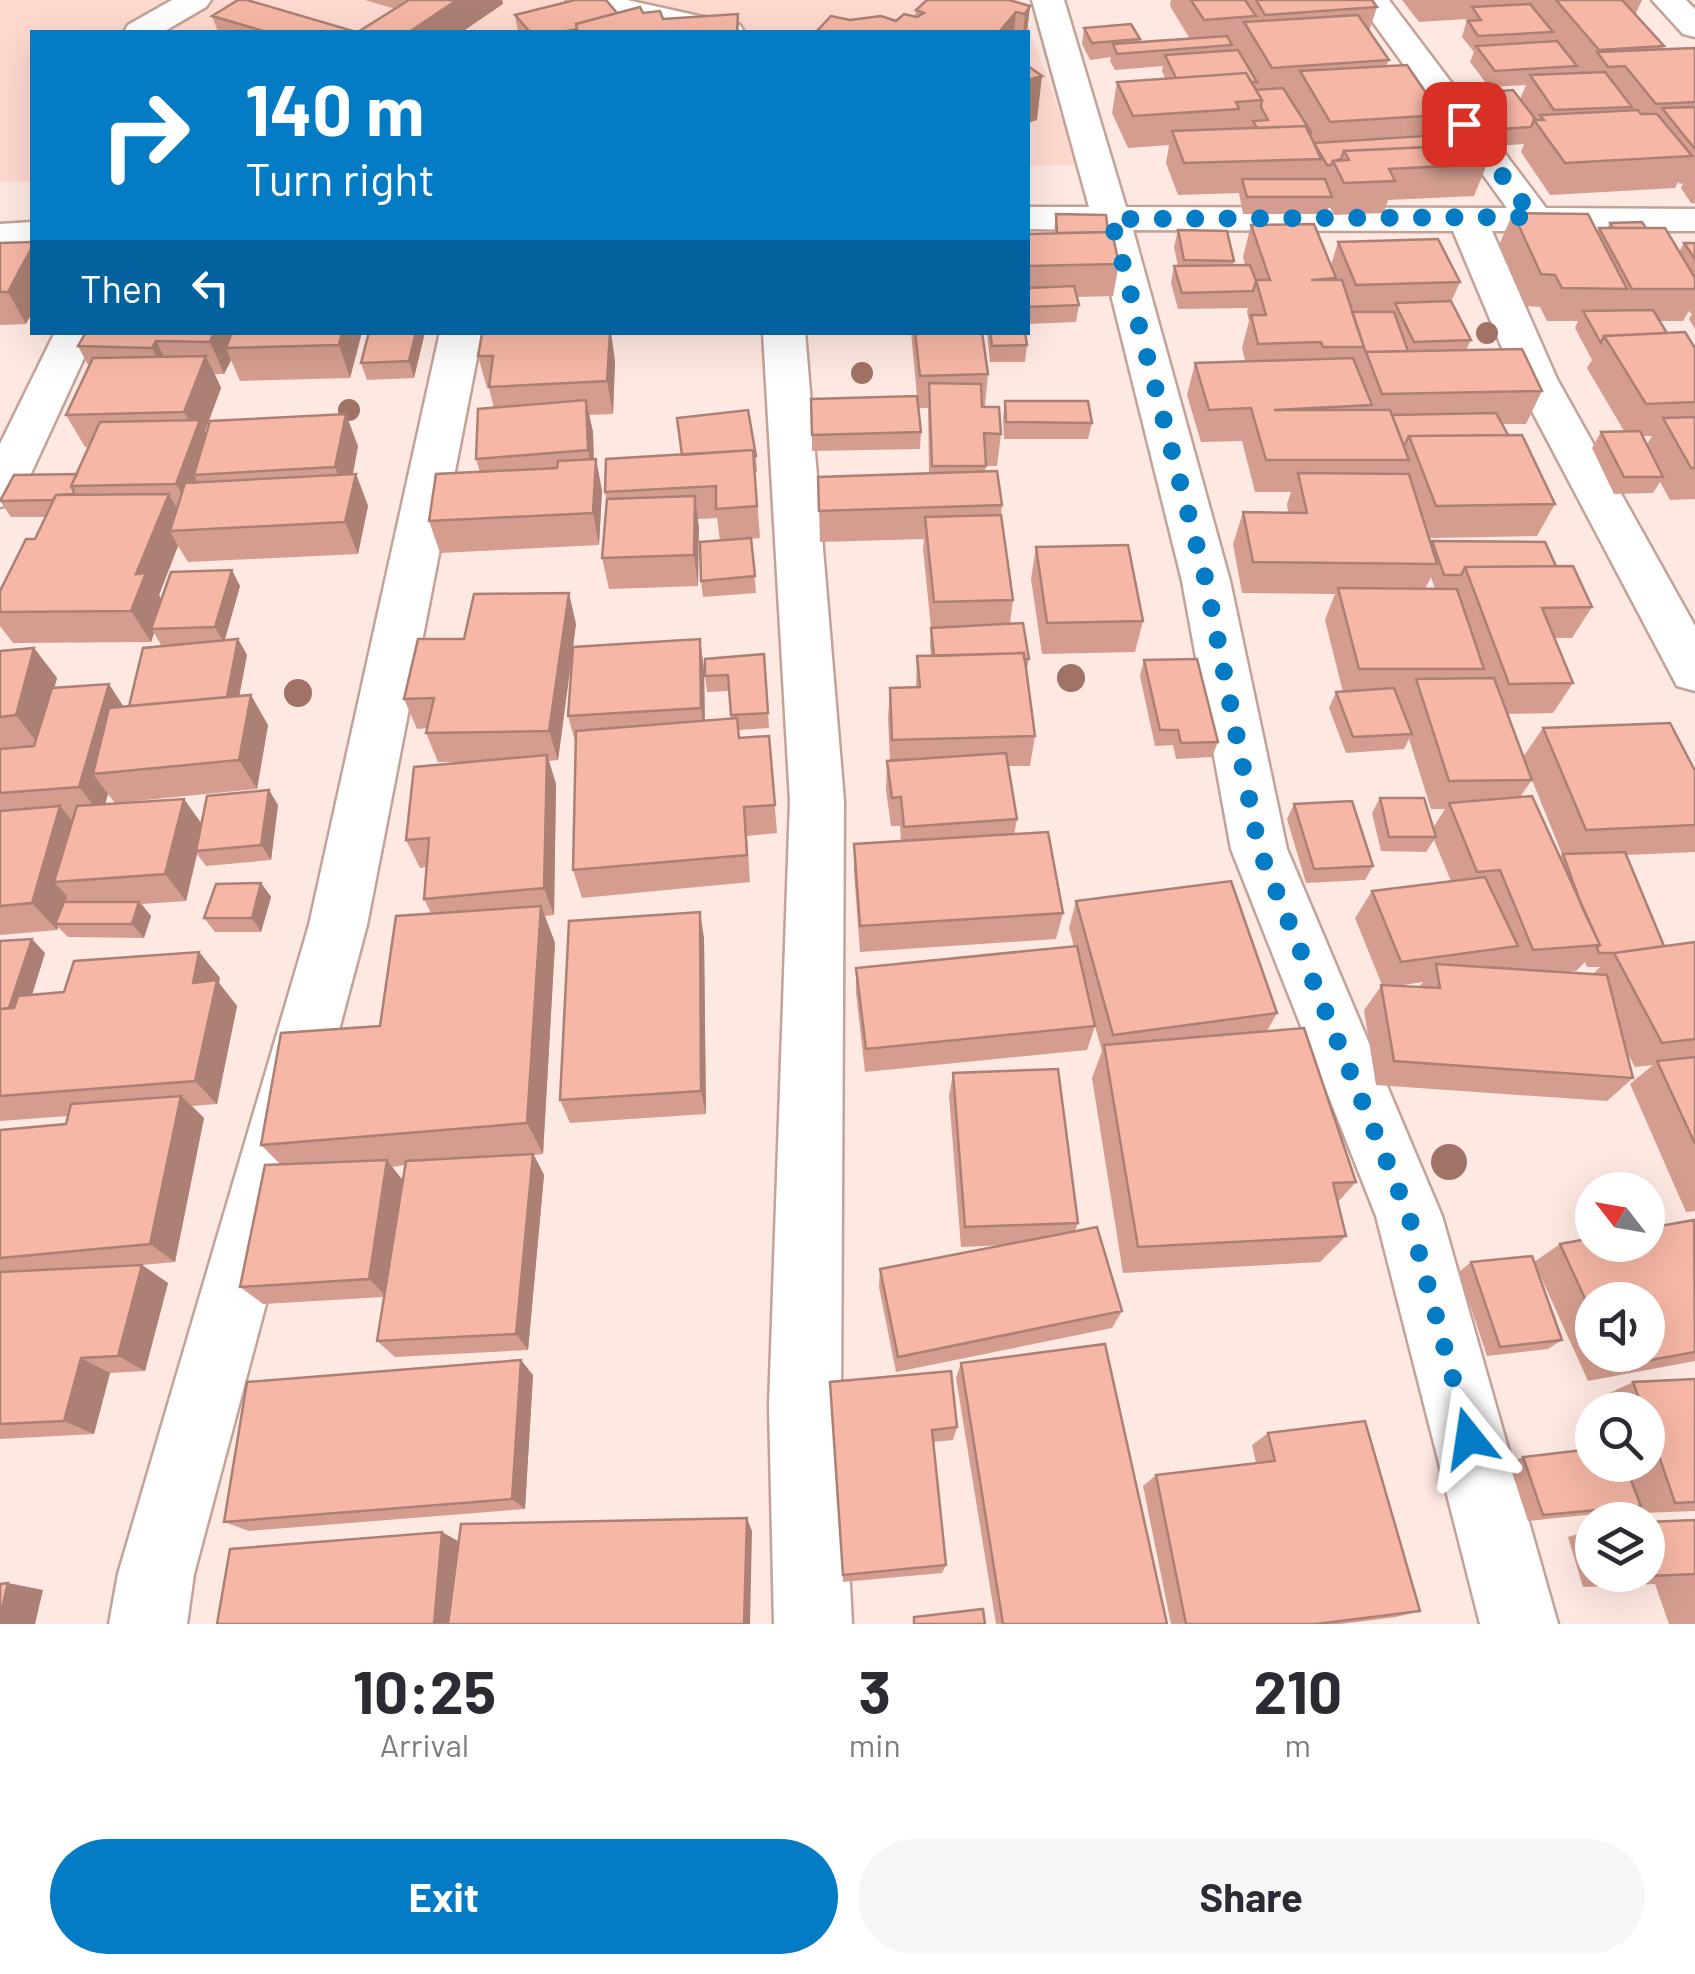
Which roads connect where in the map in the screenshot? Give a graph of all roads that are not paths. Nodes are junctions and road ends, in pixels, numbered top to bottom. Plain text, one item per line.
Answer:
1 (195, 0) edge
2 (583, 0) edge
3 (1048, 0) edge
4 (1374, 0) edge
5 (1668, 0) edge
6 (1695, 28) edge
7 (143, 30) edge
8 (719, 30) edge
9 (1533, 217) junction
10 (1030, 218) edge
11 (1466, 218) junction
12 (1111, 219) junction
13 (1695, 220) edge
14 (30, 234) edge
15 (0, 236) edge
16 (75, 335) edge
17 (460, 335) edge
18 (784, 335) edge
19 (0, 491) edge
20 (1695, 672) edge
21 (148, 1624) edge
22 (813, 1624) edge
23 (1519, 1624) edge

1 - 7 street
2 - 8 street
3 - 12 street
4 - 9 street
5 - 6 street
9 - 11 street
9 - 13 street
10 - 12 street
11 - 12 street
11 - 20 street
12 - 23 street
14 - 15 street
16 - 19 street
17 - 21 street
18 - 22 street

